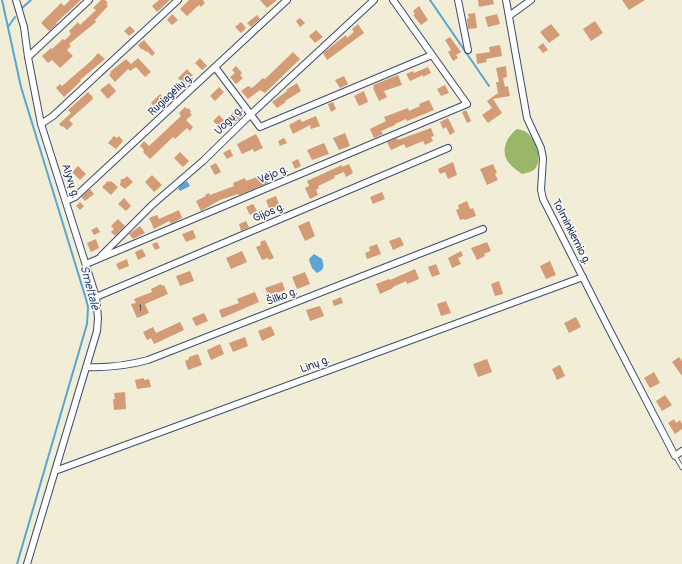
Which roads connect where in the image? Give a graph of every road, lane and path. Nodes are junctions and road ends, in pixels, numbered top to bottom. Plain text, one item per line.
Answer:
1 (16, 0) edge
2 (89, 0) edge
3 (178, 0) edge
4 (287, 0) edge
5 (374, 0) edge
6 (393, 0) edge
7 (458, 0) edge
8 (506, 0) edge
9 (531, 0) edge
10 (509, 16) junction
11 (468, 50) dead end
12 (432, 55) junction
13 (28, 56) junction
14 (215, 67) junction
15 (250, 114) junction
16 (41, 124) junction
17 (448, 148) dead end
18 (66, 201) junction
19 (483, 229) dead end
20 (99, 259) junction
21 (86, 264) junction
22 (583, 277) junction
23 (96, 297) junction
24 (86, 367) junction
25 (682, 451) edge
26 (675, 456) junction
27 (682, 468) edge
28 (55, 471) junction
29 (27, 564) edge

1 - 13 street, Alyvų g.
2 - 13 street
3 - 16 street
4 - 14 street, Rugiagėlių g.
5 - 15 street, Uogų g.
6 - 12 street
7 - 11 street
8 - 10 street, Tolminkiemio g.
9 - 10 street
10 - 22 street, Tolminkiemio g.
12 - 15 street
12 - 20 street, Vėjo g.
13 - 16 street, Alyvų g.
14 - 15 street
14 - 18 street, Rugiagėlių g.
15 - 20 street, Uogų g.
16 - 18 street, Alyvų g.
17 - 23 street, Gijos g.
18 - 21 street, Alyvų g.
19 - 24 street, Šilko g.
20 - 21 street, Vėjo g.
21 - 23 street, Alyvų g.
22 - 26 street, Tolminkiemio g.
22 - 28 street, Linų g.
23 - 24 street, Alyvų g.
24 - 28 street, Alyvų g.
25 - 26 street
26 - 27 lane
28 - 29 street, Alyvų g.

